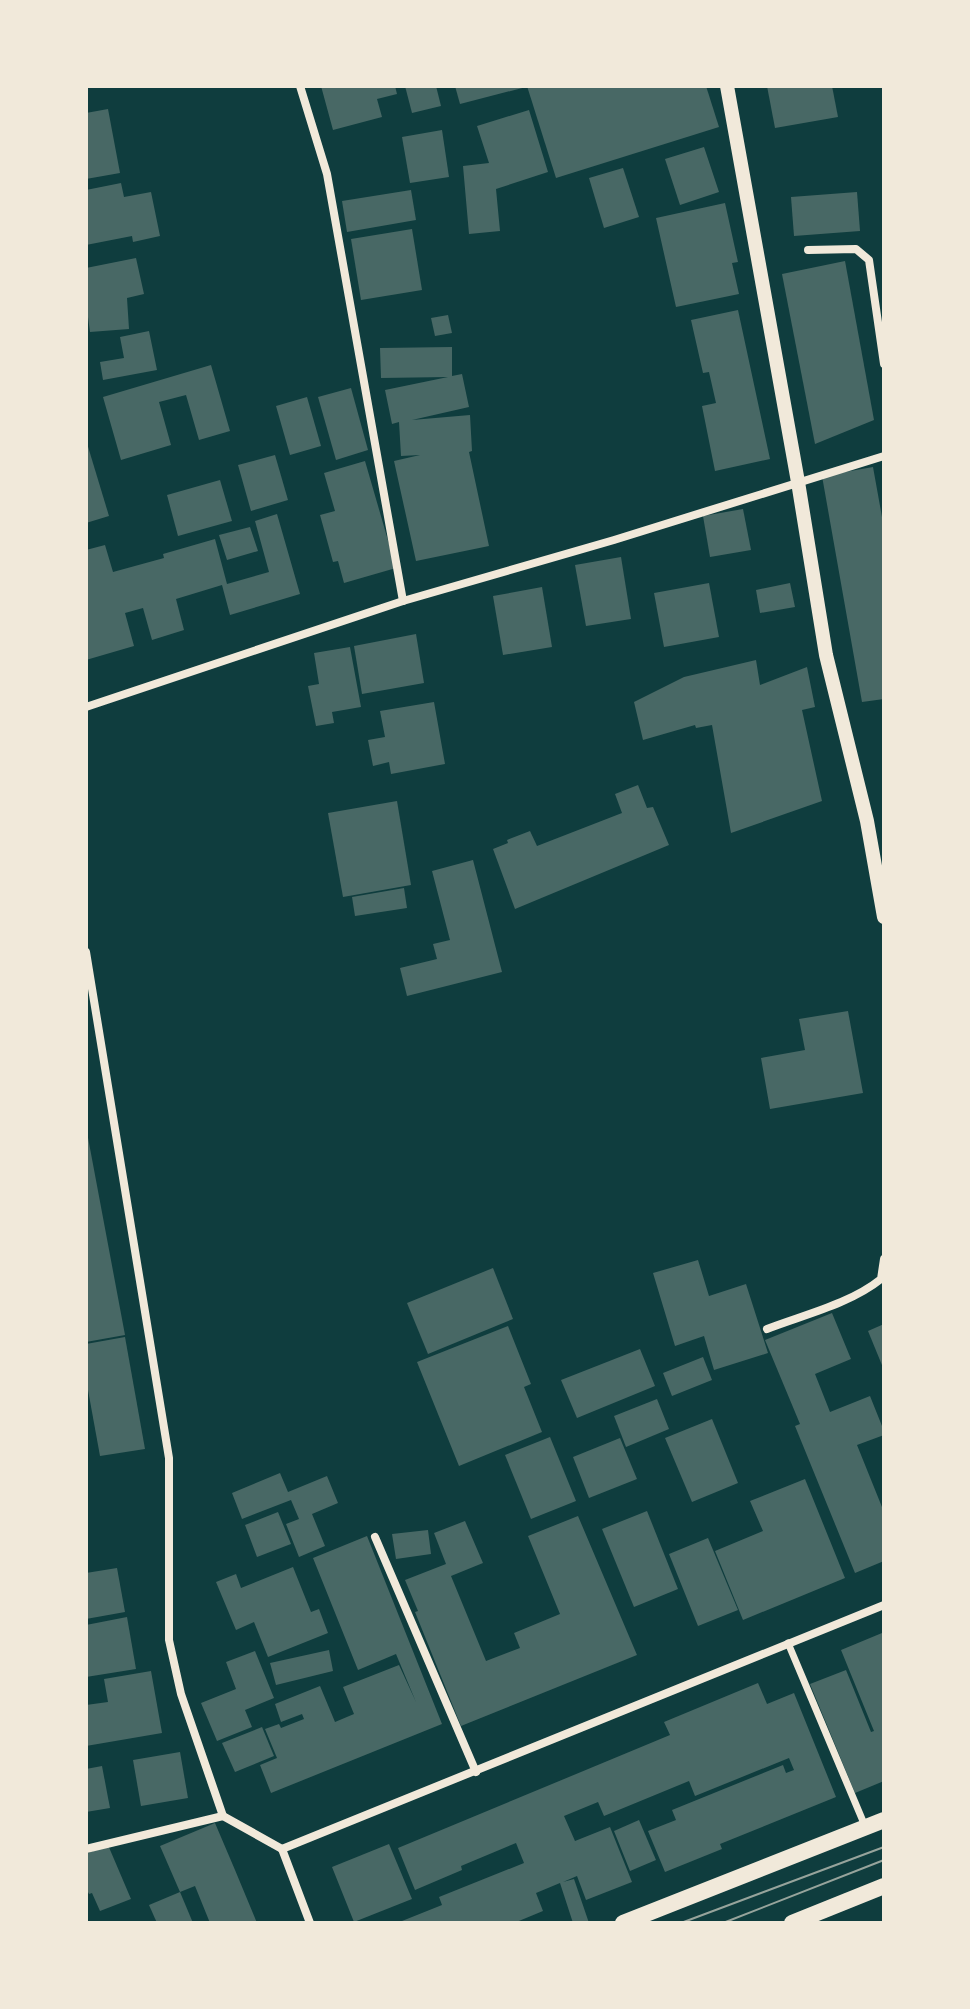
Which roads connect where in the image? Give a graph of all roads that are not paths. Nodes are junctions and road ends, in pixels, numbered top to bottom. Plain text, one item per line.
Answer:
1 (300, 86) edge
2 (727, 86) edge
3 (808, 250) dead end
4 (884, 364) edge
5 (884, 456) edge
6 (798, 482) junction
7 (403, 601) junction
8 (86, 707) edge
9 (884, 917) edge
10 (86, 952) edge
11 (884, 1259) edge
12 (767, 1329) dead end
13 (375, 1537) dead end
14 (884, 1605) edge
15 (788, 1643) junction
16 (476, 1772) junction
17 (223, 1816) junction
18 (884, 1820) edge
19 (865, 1828) junction
20 (86, 1849) edge
21 (282, 1849) junction
22 (884, 1886) edge
23 (310, 1923) edge
24 (623, 1923) edge
25 (792, 1923) edge

1 - 7 street
2 - 6 street
3 - 4 street
5 - 6 street
6 - 7 street
6 - 9 street
7 - 8 street
10 - 17 street
11 - 12 street
13 - 16 street
14 - 15 street
15 - 16 street
15 - 19 street
16 - 21 street
17 - 20 street
17 - 21 street
18 - 19 main road
19 - 24 main road
21 - 23 street
22 - 25 main road

